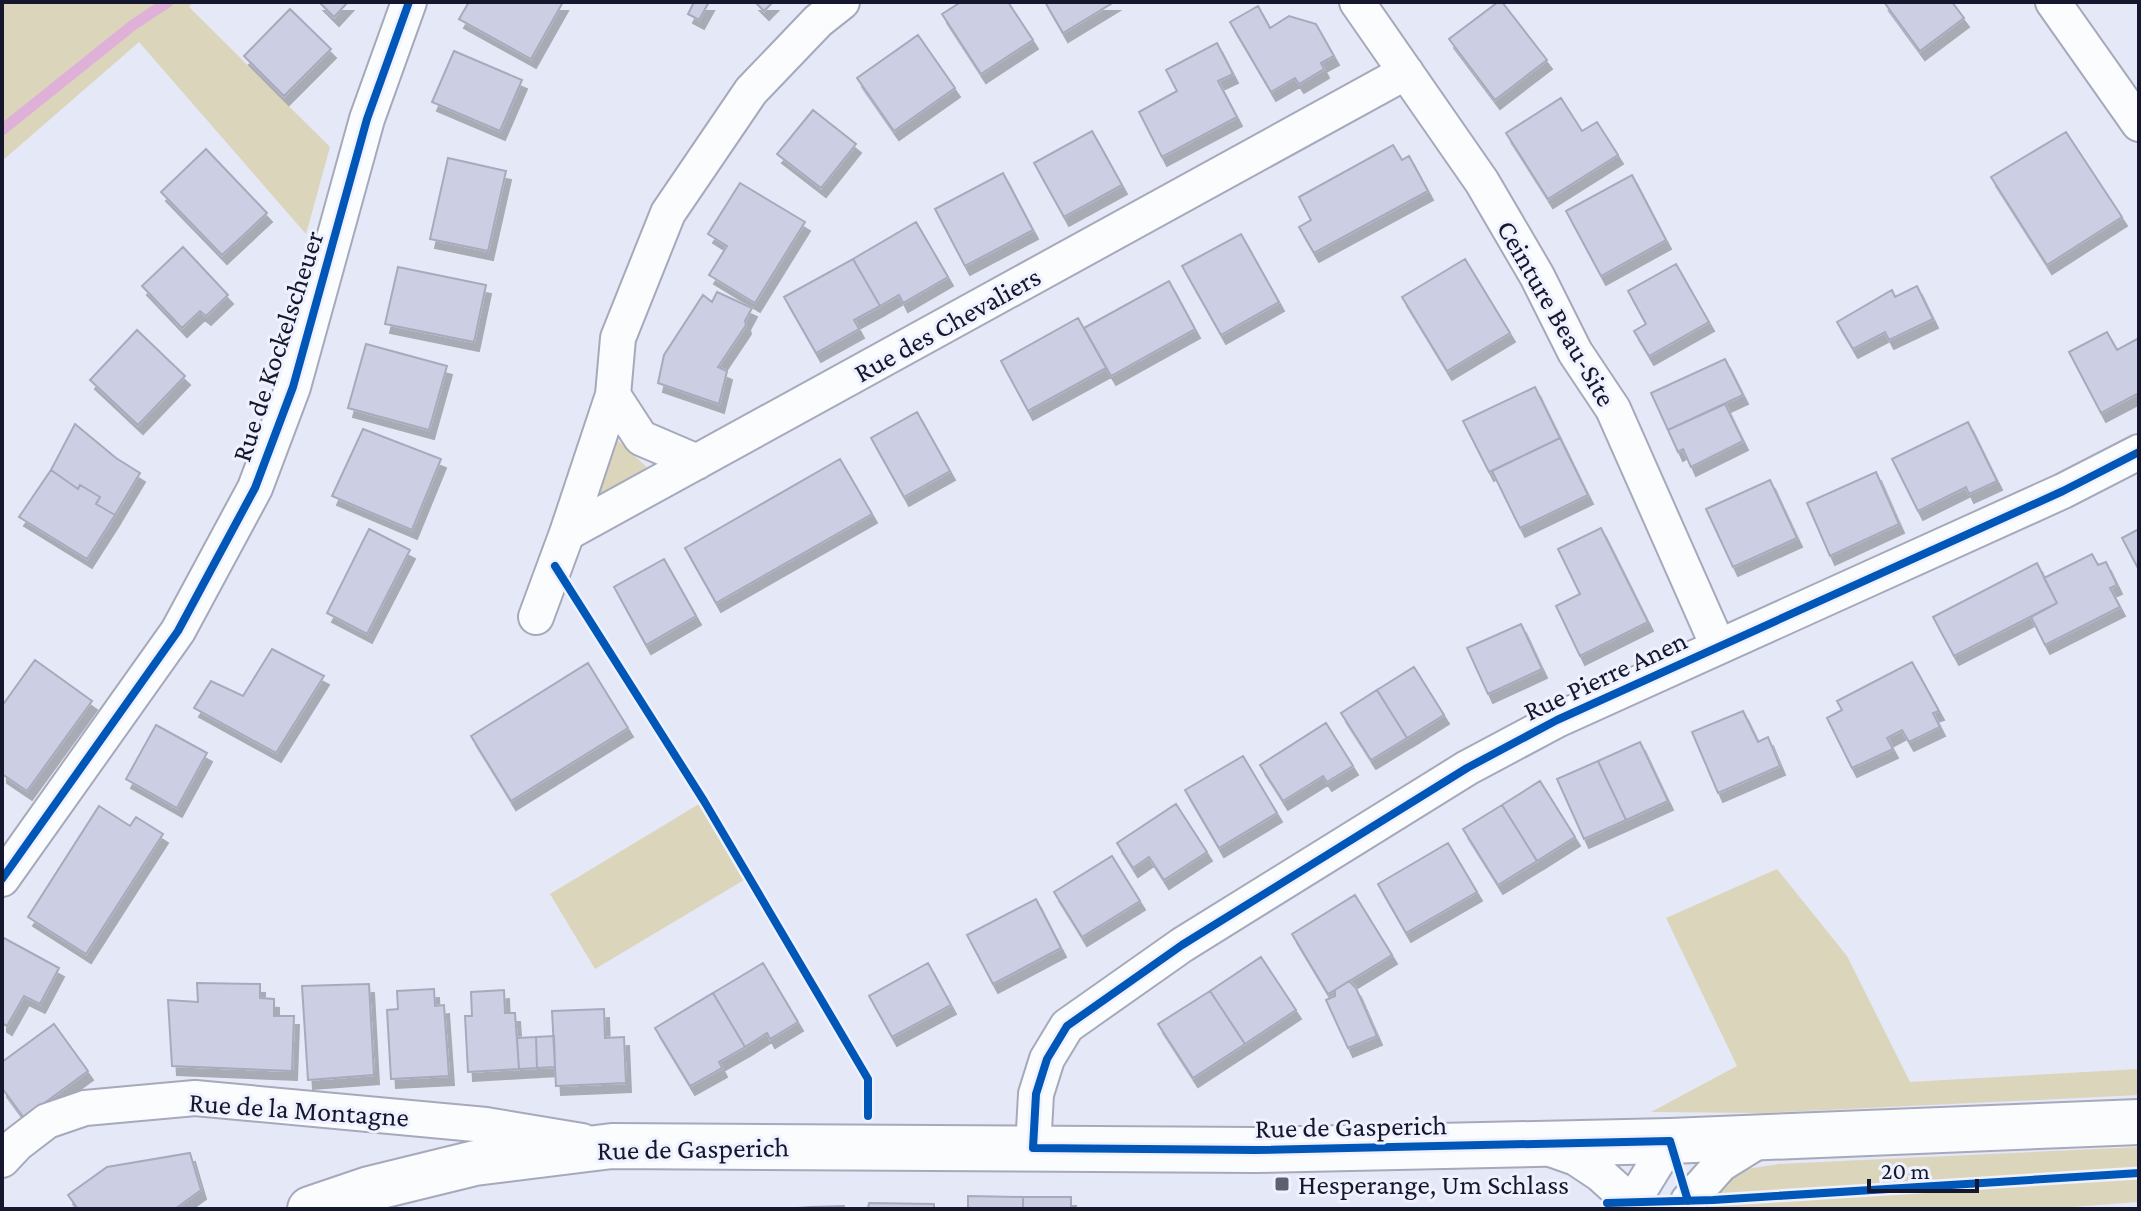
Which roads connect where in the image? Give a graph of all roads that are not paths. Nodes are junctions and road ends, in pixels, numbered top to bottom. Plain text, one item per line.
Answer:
1 (409, 2) edge
2 (842, 2) edge
3 (1357, 2) edge
4 (2053, 2) edge
5 (1406, 72) junction
6 (2139, 124) edge
7 (613, 395) junction
8 (2139, 452) edge
9 (697, 462) junction
10 (567, 533) junction
11 (536, 617) dead end
12 (1718, 646) junction
13 (2, 879) edge
14 (2139, 1122) edge
15 (1763, 1138) junction
16 (1670, 1141) junction
17 (1537, 1144) junction
18 (612, 1146) junction
19 (1033, 1148) junction
20 (2, 1160) edge
21 (1688, 1205) edge
22 (1633, 1206) edge
23 (310, 1209) edge

1 - 13 street, Rue de Kockelscheuer
2 - 7 street
3 - 5 street, Ceinture Beau-Site
4 - 6 street
5 - 9 street, Rue des Chevaliers
5 - 12 street, Ceinture Beau-Site
7 - 9 street
7 - 10 street
8 - 12 street, Rue Pierre Anen
9 - 10 street, Rue des Chevaliers
10 - 11 street
12 - 19 street, Rue Pierre Anen
14 - 15 main road, Rue de Gasperich
15 - 16 main road, Rue de Gasperich
15 - 21 street
16 - 17 main road, Rue de Gasperich
16 - 21 street
16 - 22 street
17 - 19 main road, Rue de Gasperich
17 - 22 street
18 - 19 main road, Rue de Gasperich
18 - 20 street, Rue de la Montagne
18 - 23 main road, Rue de Gasperich

